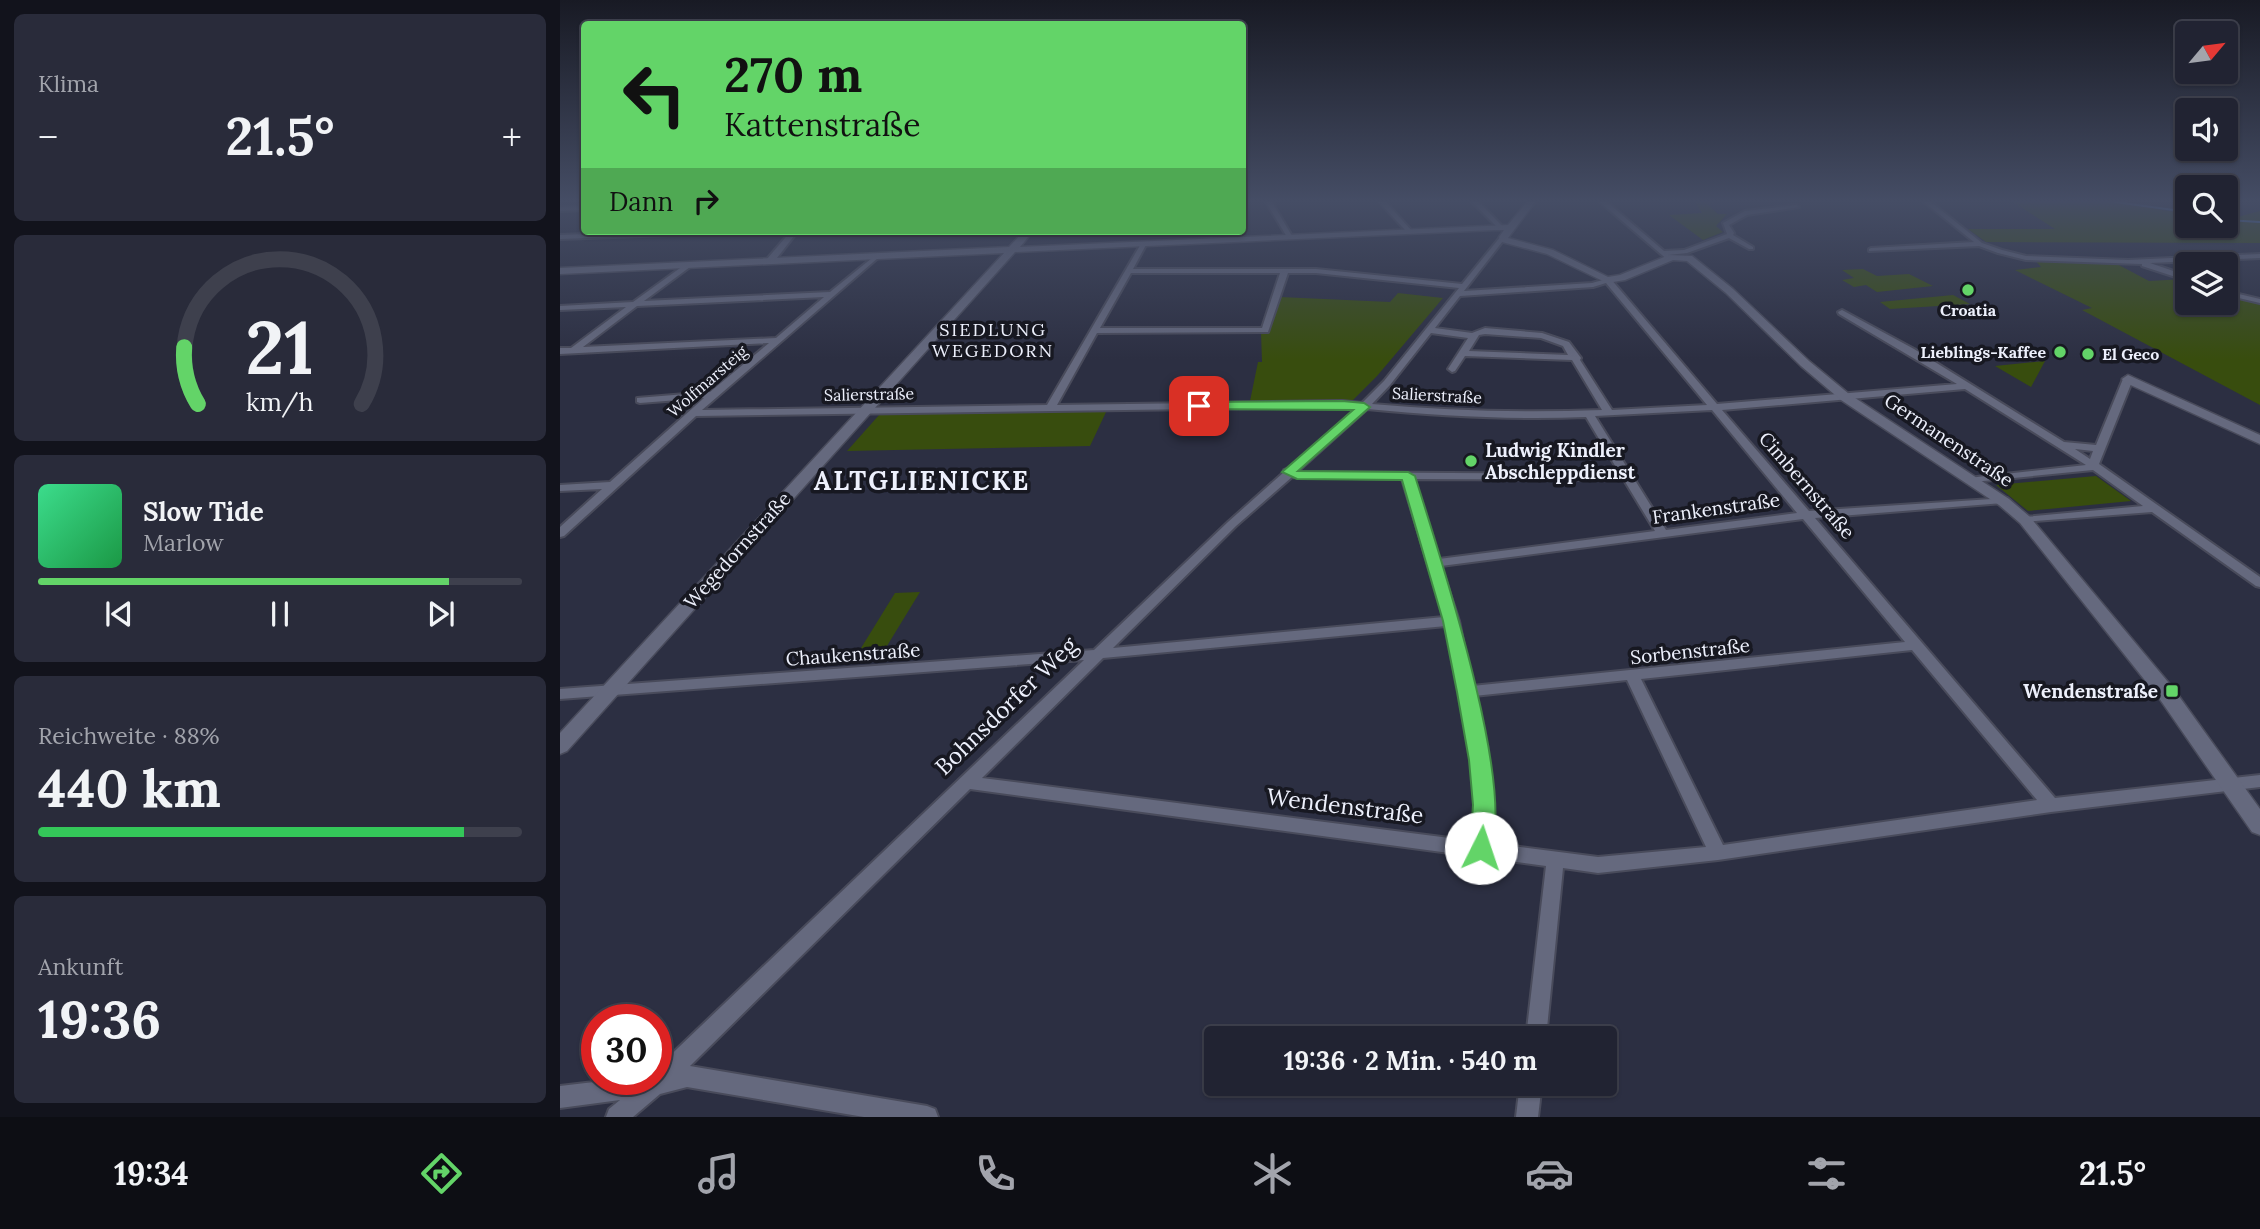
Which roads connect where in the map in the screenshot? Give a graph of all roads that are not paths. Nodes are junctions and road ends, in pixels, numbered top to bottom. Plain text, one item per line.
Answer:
1 (776, 254) edge
2 (913, 254) edge
3 (1007, 254) edge
4 (1138, 254) edge
5 (1487, 254) edge
6 (1553, 254) edge
7 (1683, 254) edge
8 (1684, 254) edge
9 (2009, 254) edge
10 (877, 256) junction
11 (1666, 256) joint
12 (2260, 256) edge
13 (770, 261) junction
14 (2141, 262) junction
15 (687, 265) junction
16 (1285, 270) junction
17 (560, 271) edge
18 (1129, 271) junction
19 (2175, 274) edge
20 (1607, 280) junction
21 (1463, 286) junction
22 (833, 294) junction
23 (1455, 294) junction
24 (2238, 296) edge
25 (2260, 301) edge
26 (635, 304) junction
27 (560, 308) edge
28 (1842, 312) dead end
29 (1428, 330) junction
30 (1094, 331) junction
31 (1474, 336) junction
32 (780, 340) junction
33 (560, 351) edge
34 (574, 351) junction
35 (1463, 353) junction
36 (1577, 358) junction
37 (1452, 369) dead end
38 (2128, 379) joint
39 (1968, 386) junction
40 (713, 396) junction
41 (1844, 396) junction
42 (640, 400) dead end
43 (1713, 406) junction
44 (1051, 407) junction
45 (1364, 407) junction
46 (863, 410) junction
47 (693, 413) junction
48 (1609, 413) junction
49 (1589, 414) junction
50 (2260, 440) edge
51 (2062, 445) junction
52 (2099, 449) junction
53 (2093, 465) junction
54 (1289, 472) junction
55 (1408, 476) junction
56 (1626, 477) junction
57 (1977, 480) junction
58 (613, 485) junction
59 (560, 488) edge
60 (2003, 500) junction
61 (2154, 508) junction
62 (1808, 515) junction
63 (2025, 520) junction
64 (560, 533) edge
65 (1663, 534) junction
66 (1435, 563) junction
67 (2260, 583) edge
68 (1452, 621) junction
69 (1917, 645) junction
70 (1099, 654) junction
71 (1633, 677) junction
72 (611, 690) junction
73 (1466, 692) junction
74 (560, 694) edge
75 (560, 746) edge
76 (2260, 781) edge
77 (966, 782) junction
78 (2231, 785) junction
79 (2051, 805) junction
80 (2260, 826) edge
81 (1481, 848) junction
82 (1718, 853) junction
83 (1555, 860) junction
84 (1537, 1026) edge
85 (672, 1067) edge
86 (672, 1080) edge
87 (581, 1094) edge
88 (642, 1095) edge
89 (1529, 1096) edge
90 (560, 1097) edge
91 (617, 1117) edge
92 (927, 1117) edge
93 (1527, 1117) edge

1 - 13 street
2 - 10 street
3 - 46 street, Wegedornstraße
4 - 18 street
5 - 21 street, Bohnsdorfer Weg
6 - 20 street, Cimbernstraße
7 - 11 street
8 - 41 street, Germanenstraße
9 - 14 street
10 - 13 street
10 - 22 street, Wolfmarsteig
11 - 20 street
12 - 14 street
13 - 15 street
14 - 19 street
15 - 17 street
15 - 26 street
16 - 18 street
16 - 21 street
16 - 30 street
18 - 30 street
20 - 23 street
20 - 43 street, Cimbernstraße
21 - 23 street, Bohnsdorfer Weg
22 - 26 street
22 - 32 street, Wolfmarsteig
23 - 29 street, Bohnsdorfer Weg
24 - 25 street
26 - 27 street
26 - 34 street
28 - 39 street
29 - 31 street
29 - 45 street, Bohnsdorfer Weg
30 - 44 street
31 - 35 street
31 - 36 street
32 - 34 street
32 - 40 street, Wolfmarsteig
33 - 34 street
35 - 36 street
35 - 37 street
36 - 48 street
38 - 50 street
38 - 52 street
39 - 41 street, Salierstraße
39 - 51 street
40 - 42 street
40 - 47 street, Wolfmarsteig
41 - 43 street, Salierstraße
41 - 57 street, Germanenstraße
43 - 48 street, Salierstraße
43 - 62 street, Cimbernstraße
44 - 45 street, Salierstraße
44 - 46 street, Salierstraße
45 - 49 street, Salierstraße
45 - 54 street, Bohnsdorfer Weg
46 - 47 street, Salierstraße
46 - 72 street, Wegedornstraße
47 - 58 street, Wolfmarsteig
48 - 49 street, Salierstraße
49 - 56 street
51 - 52 street
51 - 53 street
52 - 53 street
53 - 57 street
53 - 61 street
54 - 55 street
54 - 70 street, Bohnsdorfer Weg
55 - 56 street
55 - 66 street
56 - 65 street
57 - 60 street, Germanenstraße
58 - 59 street
58 - 64 street, Wolfmarsteig
60 - 62 street, Frankenstraße
60 - 63 street, Germanenstraße
61 - 63 street
61 - 67 street
62 - 65 street, Frankenstraße
62 - 69 street, Cimbernstraße
63 - 78 street, Germanenstraße
65 - 66 street, Frankenstraße
66 - 68 street
68 - 70 street
68 - 73 street
69 - 71 street, Sorbenstraße
69 - 79 street, Cimbernstraße
70 - 72 street, Chaukenstraße
70 - 77 street, Bohnsdorfer Weg
71 - 73 street, Sorbenstraße
71 - 82 street
72 - 74 street, Chaukenstraße
72 - 75 street, Wegedornstraße
73 - 81 street
76 - 78 street, Wendenstraße
77 - 81 street, Wendenstraße
77 - 85 street, Bohnsdorfer Weg
78 - 79 street, Wendenstraße
78 - 80 street, Germanenstraße
79 - 82 street, Wendenstraße
81 - 83 street, Wendenstraße
82 - 83 street, Wendenstraße
83 - 84 street
86 - 92 street
87 - 90 street
88 - 91 street, Bohnsdorfer Weg
89 - 93 street

